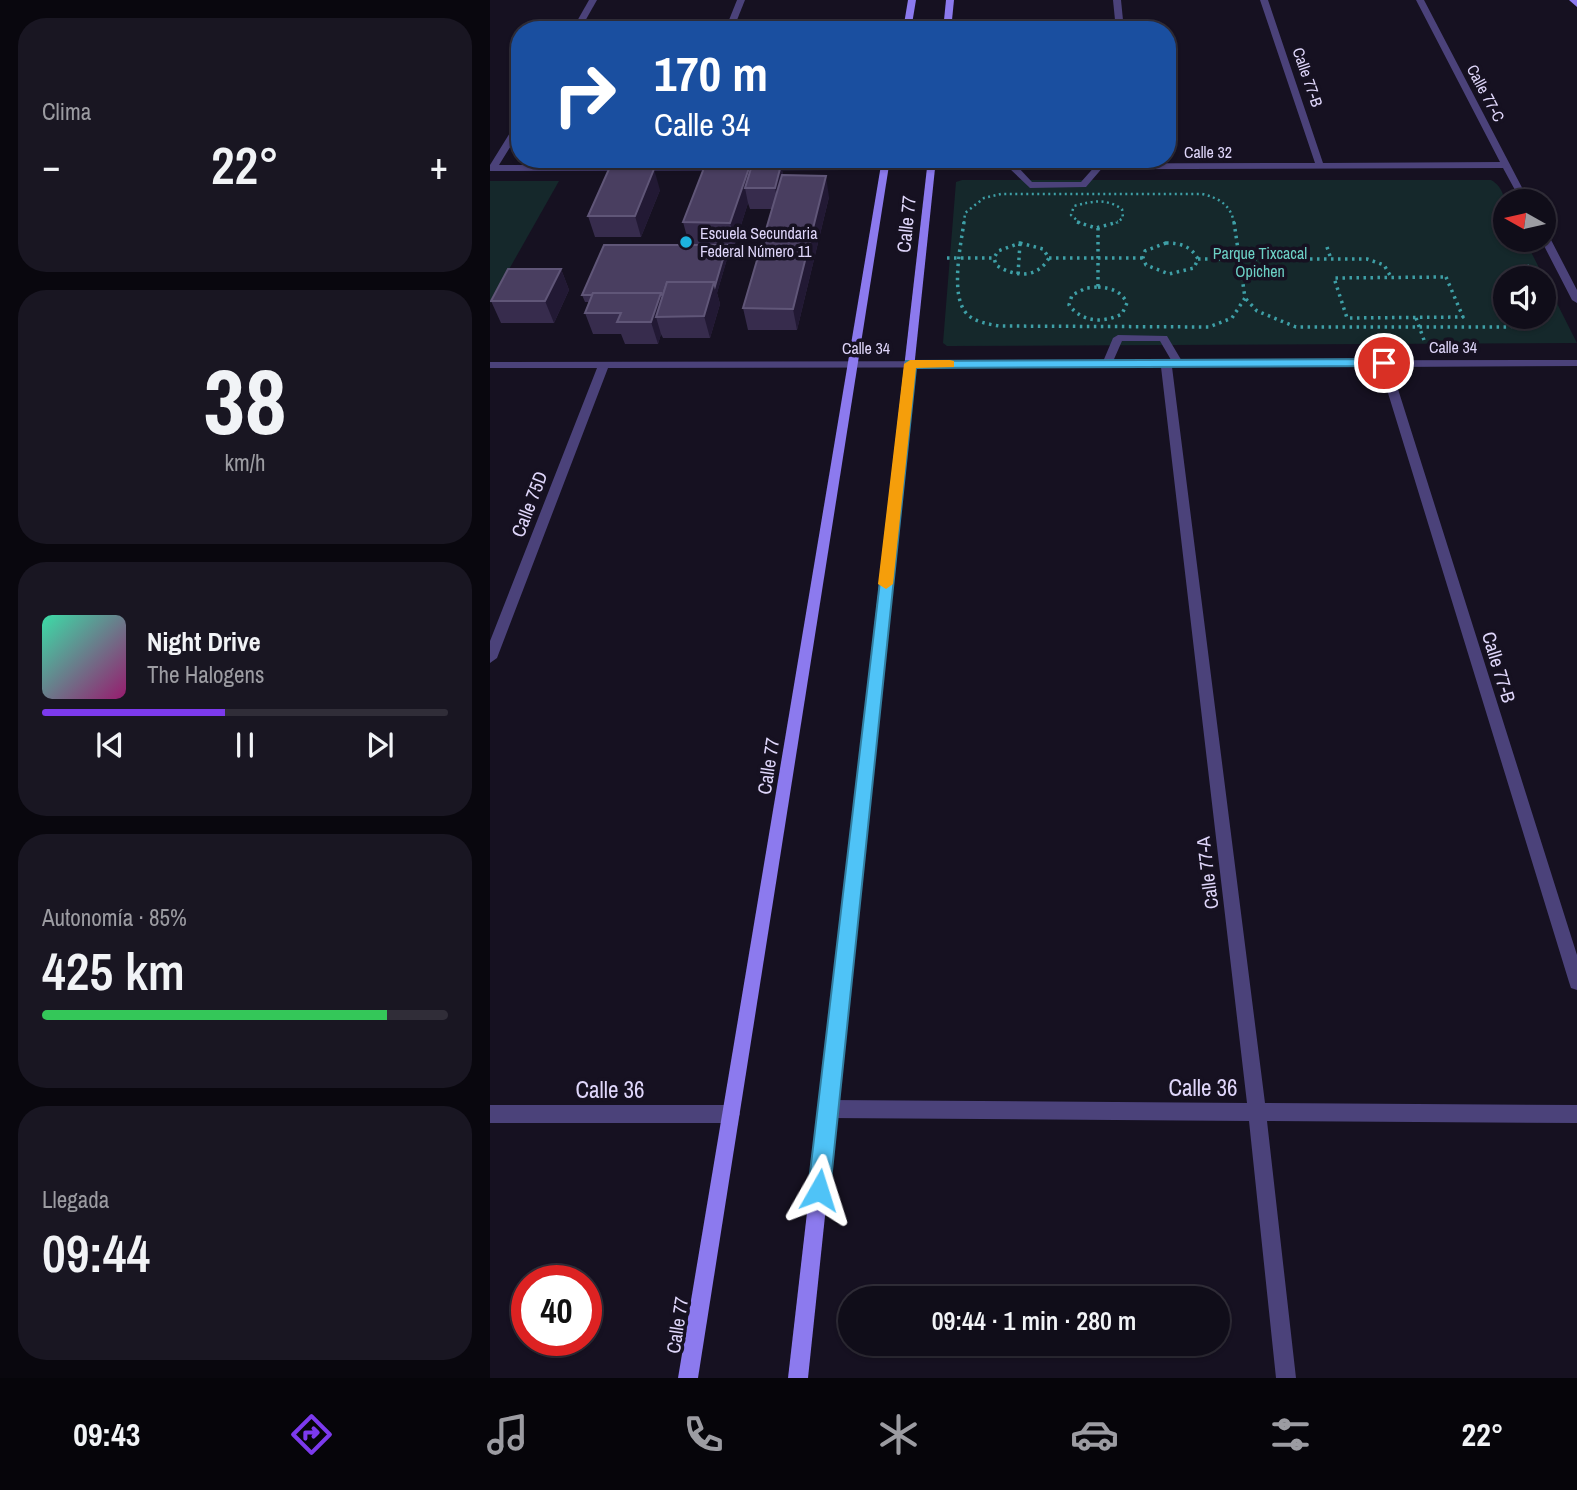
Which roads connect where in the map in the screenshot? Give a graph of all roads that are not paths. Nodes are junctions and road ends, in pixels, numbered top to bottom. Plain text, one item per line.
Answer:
1 (593, 0) edge
2 (741, 0) edge
3 (912, 0) edge
4 (950, 0) edge
5 (1117, 0) edge
6 (1264, 0) edge
7 (1419, 0) edge
8 (1573, 0) edge
9 (1577, 5) edge
10 (581, 21) edge
11 (733, 21) edge
12 (908, 21) edge
13 (948, 21) edge
14 (1119, 21) edge
15 (511, 137) edge
16 (1176, 164) edge
17 (1506, 165) junction
18 (1320, 166) junction
19 (511, 167) edge
20 (492, 168) edge
21 (884, 168) edge
22 (931, 168) edge
23 (1017, 168) edge
24 (1098, 168) edge
25 (1519, 189) edge
26 (1552, 252) edge
27 (1577, 300) edge
28 (1107, 363) junction
29 (1172, 363) junction
30 (1384, 363) junction
31 (1577, 363) edge
32 (604, 364) junction
33 (853, 364) junction
34 (910, 364) junction
35 (490, 365) edge
36 (490, 658) edge
37 (1577, 982) edge
38 (828, 1109) junction
39 (1257, 1112) junction
40 (490, 1114) edge
41 (731, 1114) junction
42 (1577, 1114) edge
43 (688, 1378) edge
44 (798, 1378) edge
45 (1286, 1378) edge

1 - 10 street
2 - 11 street
3 - 12 street
4 - 13 street
5 - 14 street
6 - 18 street, Calle 77-B
7 - 17 street, Calle 77-C
8 - 9 street
15 - 20 street
16 - 18 street, Calle 32
17 - 18 street, Calle 32
17 - 25 street, Calle 77-C
19 - 20 street, Calle 32
21 - 33 street, Calle 77
22 - 34 street, Calle 77
23 - 24 street
26 - 27 street
28 - 29 street, Calle 34
28 - 29 street
28 - 34 street, Calle 34
29 - 30 street, Calle 34
29 - 39 street, Calle 77-A
30 - 31 street, Calle 34
30 - 37 street, Calle 77-B
32 - 33 street, Calle 34
32 - 35 street, Calle 34
32 - 36 street, Calle 75D
33 - 34 street, Calle 34
33 - 41 street, Calle 77
34 - 38 street, Calle 77
38 - 39 street, Calle 36
38 - 44 street, Calle 77
39 - 42 street, Calle 36
39 - 45 street, Calle 77-A
40 - 41 street, Calle 36
41 - 43 street, Calle 77

